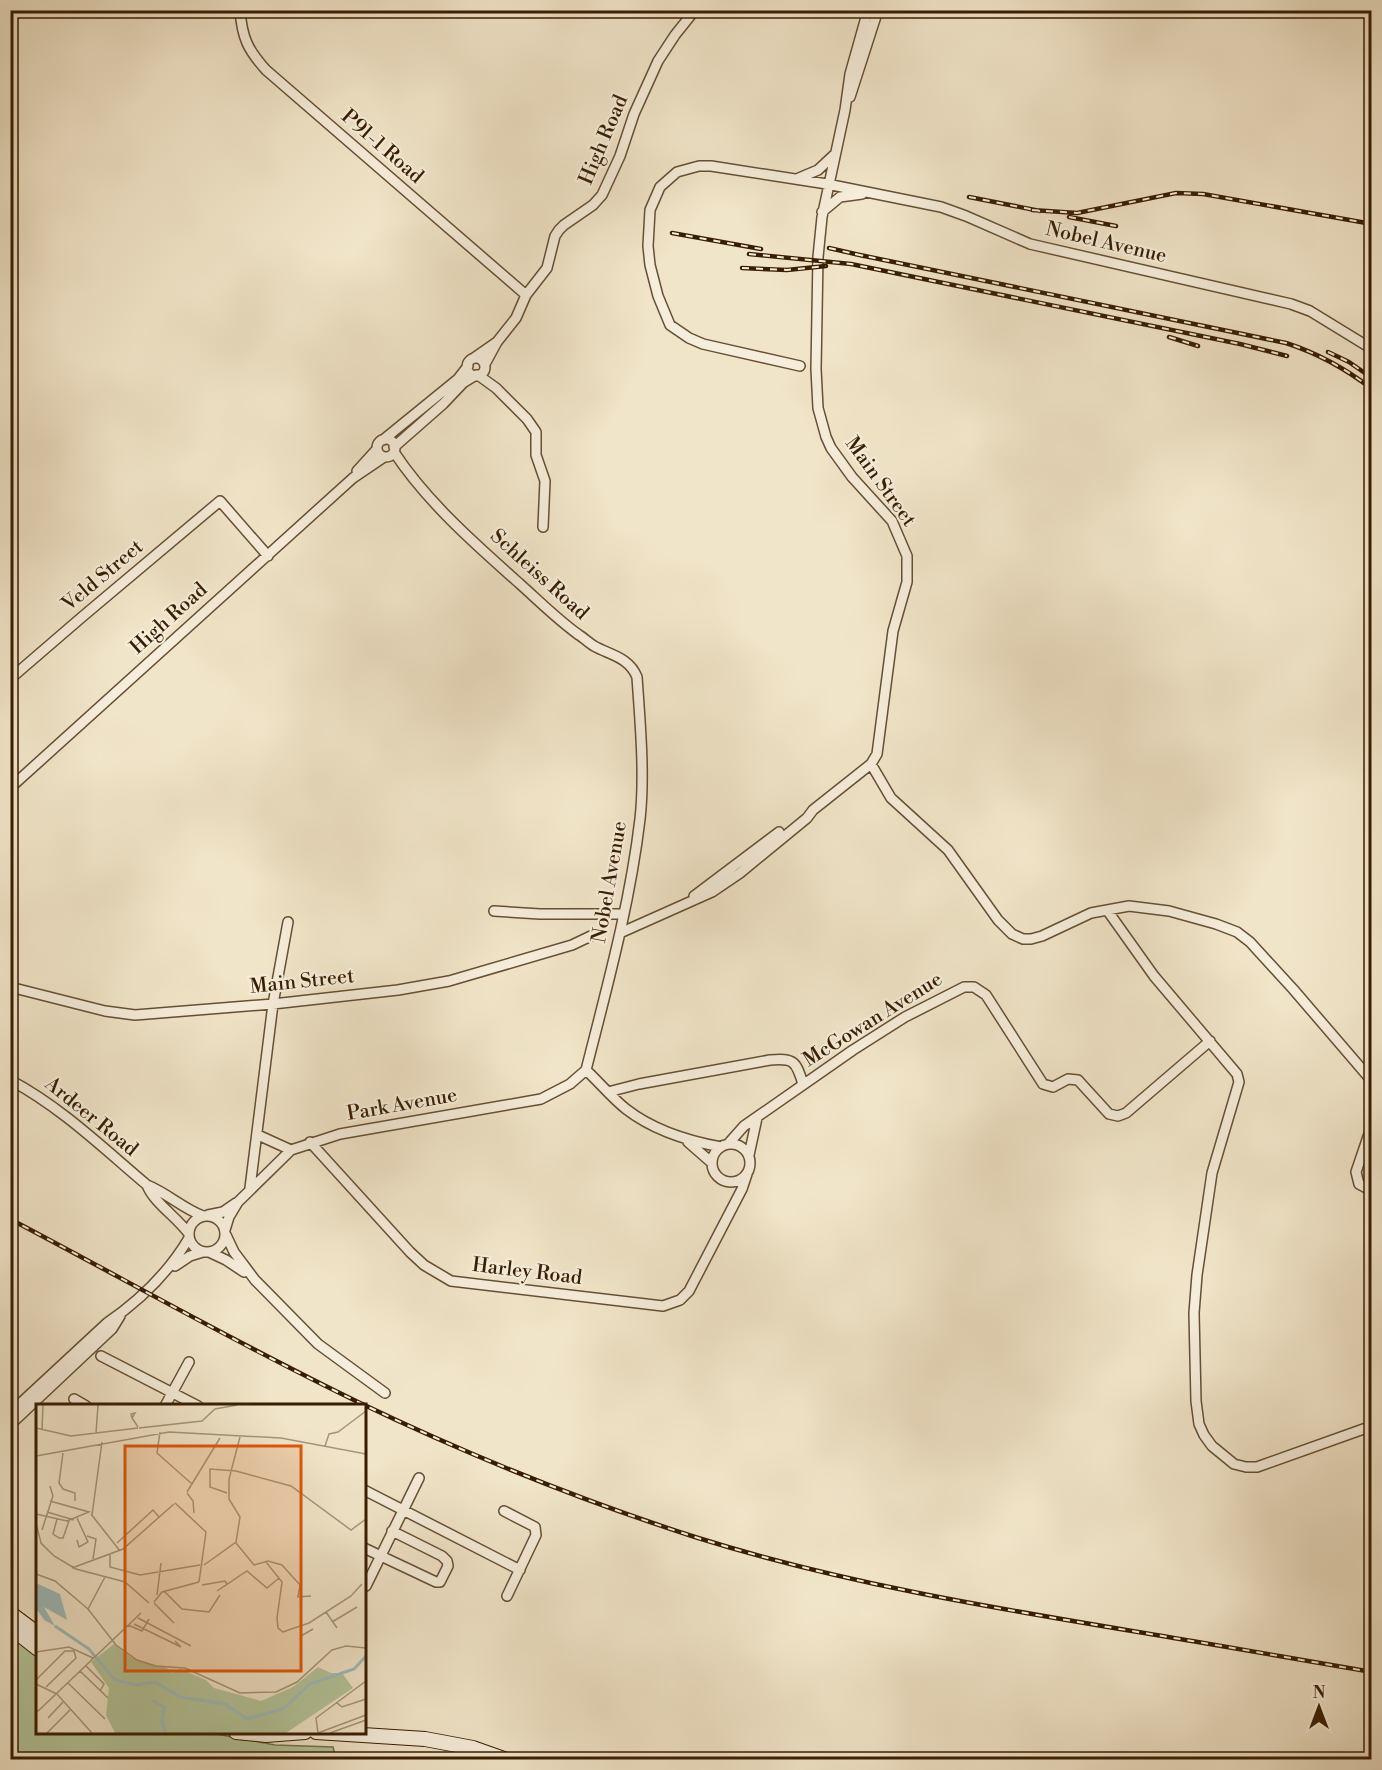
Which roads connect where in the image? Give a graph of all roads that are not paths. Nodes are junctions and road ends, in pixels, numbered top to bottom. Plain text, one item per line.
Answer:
1 (240, 10) edge
2 (695, 10) edge
3 (868, 10) edge
4 (878, 10) edge
5 (845, 110) junction
6 (836, 153) junction
7 (801, 180) junction
8 (827, 184) junction
9 (873, 193) junction
10 (823, 208) junction
11 (526, 295) junction
12 (497, 342) junction
13 (1371, 349) edge
14 (471, 362) junction
15 (800, 366) dead end
16 (481, 371) junction
17 (383, 440) junction
18 (377, 449) junction
19 (390, 453) junction
20 (353, 478) junction
21 (543, 528) dead end
22 (268, 556) junction
23 (10, 680) edge
24 (638, 697) joint
25 (871, 764) junction
26 (10, 788) edge
27 (1107, 910) junction
28 (494, 911) dead end
29 (623, 914) junction
30 (288, 922) dead end
31 (620, 933) junction
32 (593, 936) dead end
33 (10, 987) edge
34 (273, 1004) junction
35 (1210, 1041) junction
36 (586, 1070) junction
37 (10, 1080) edge
38 (1371, 1081) edge
39 (803, 1084) junction
40 (608, 1092) junction
41 (757, 1118) junction
42 (1371, 1125) edge
43 (734, 1135) junction
44 (258, 1136) junction
45 (683, 1138) junction
46 (752, 1141) junction
47 (310, 1142) junction
48 (724, 1145) junction
49 (291, 1150) junction
50 (749, 1155) junction
51 (712, 1163) junction
52 (747, 1174) junction
53 (725, 1181) junction
54 (147, 1185) junction
55 (250, 1188) junction
56 (1371, 1191) edge
57 (736, 1200) junction
58 (238, 1202) junction
59 (205, 1216) junction
60 (225, 1233) junction
61 (189, 1236) junction
62 (206, 1252) junction
63 (161, 1276) junction
64 (255, 1280) junction
65 (123, 1312) junction
66 (101, 1356) dead end
67 (189, 1362) dead end
68 (172, 1393) junction
69 (385, 1393) dead end
70 (42, 1395) junction
71 (74, 1399) dead end
72 (44, 1404) edge
73 (83, 1404) edge
74 (166, 1404) edge
75 (194, 1404) edge
76 (25, 1410) junction
77 (10, 1413) edge
78 (36, 1413) edge
79 (10, 1425) edge
80 (1371, 1426) edge
81 (419, 1478) dead end
82 (366, 1491) edge
83 (402, 1509) junction
84 (504, 1512) dead end
85 (392, 1531) junction
86 (366, 1549) edge
87 (380, 1556) junction
88 (520, 1570) junction
89 (366, 1586) edge
90 (507, 1596) dead end
91 (10, 1613) edge
92 (10, 1627) edge
93 (36, 1632) edge
94 (36, 1647) edge
95 (256, 1734) edge
96 (279, 1734) edge
97 (347, 1734) edge
98 (507, 1760) edge

1 - 11 street, P91-1 Road
2 - 11 street, High Road
3 - 5 street, Main Street
4 - 5 street, Main Street
5 - 6 street, Main Street
6 - 7 street
6 - 8 street, Main Street
7 - 8 street, Nobel Avenue
7 - 10 street
7 - 15 street, Nobel Avenue
8 - 9 street, Nobel Avenue
8 - 10 street, Main Street
9 - 10 street
9 - 13 street, Nobel Avenue
10 - 25 street, Main Street
11 - 12 street, High Road
12 - 14 street, High Road
12 - 16 street, High Road
14 - 16 street
14 - 16 street
14 - 17 street, High Road
16 - 19 street, High Road
16 - 21 street
17 - 18 street, High Road
17 - 19 street
18 - 19 street, Schleiss Road
18 - 20 street, High Road
19 - 20 street, High Road
19 - 24 street, Schleiss Road
20 - 22 street, High Road
22 - 23 street, Veld Street
22 - 26 street, High Road
24 - 29 street, Nobel Avenue
25 - 27 street
25 - 31 street
27 - 35 street
27 - 38 street
28 - 29 street
29 - 31 street, Nobel Avenue
30 - 34 street
31 - 36 street, Nobel Avenue
32 - 34 street, Main Street
33 - 34 street, Main Street
34 - 44 street
35 - 39 street, McGowan Avenue
35 - 80 street
36 - 40 street
36 - 47 street, Park Avenue
37 - 54 street, Ardeer Road
39 - 40 street
39 - 41 street, McGowan Avenue
40 - 45 street
41 - 43 street, McGowan Avenue
41 - 46 street
42 - 56 street
43 - 46 street
43 - 48 street, McGowan Avenue
44 - 49 street
44 - 55 street
45 - 48 street
45 - 51 street
46 - 50 street
47 - 49 street, Park Avenue
47 - 57 street, Harley Road
48 - 50 street
48 - 51 street
49 - 55 street, Park Avenue
50 - 52 street
51 - 53 street
52 - 53 street
52 - 57 street, Harley Road
53 - 57 street
54 - 59 street, Ardeer Road
54 - 61 street, Ardeer Road
55 - 58 street, Park Avenue
58 - 59 street, Park Avenue
58 - 60 street, Park Avenue
59 - 60 street
59 - 61 street
60 - 62 street
60 - 64 street
61 - 62 street
61 - 63 street
62 - 63 street
62 - 64 street
63 - 65 street
64 - 69 street
65 - 70 street
65 - 77 street
66 - 68 street
67 - 68 street
68 - 74 street
68 - 75 street
70 - 72 street
70 - 76 street
71 - 73 street
76 - 78 street
76 - 79 street
81 - 83 street
82 - 83 street
83 - 85 street
83 - 88 street
84 - 88 street
85 - 87 street
85 - 87 street
86 - 87 street
87 - 89 street
88 - 90 street
91 - 93 main road
92 - 94 main road
95 - 96 main road
97 - 98 main road

